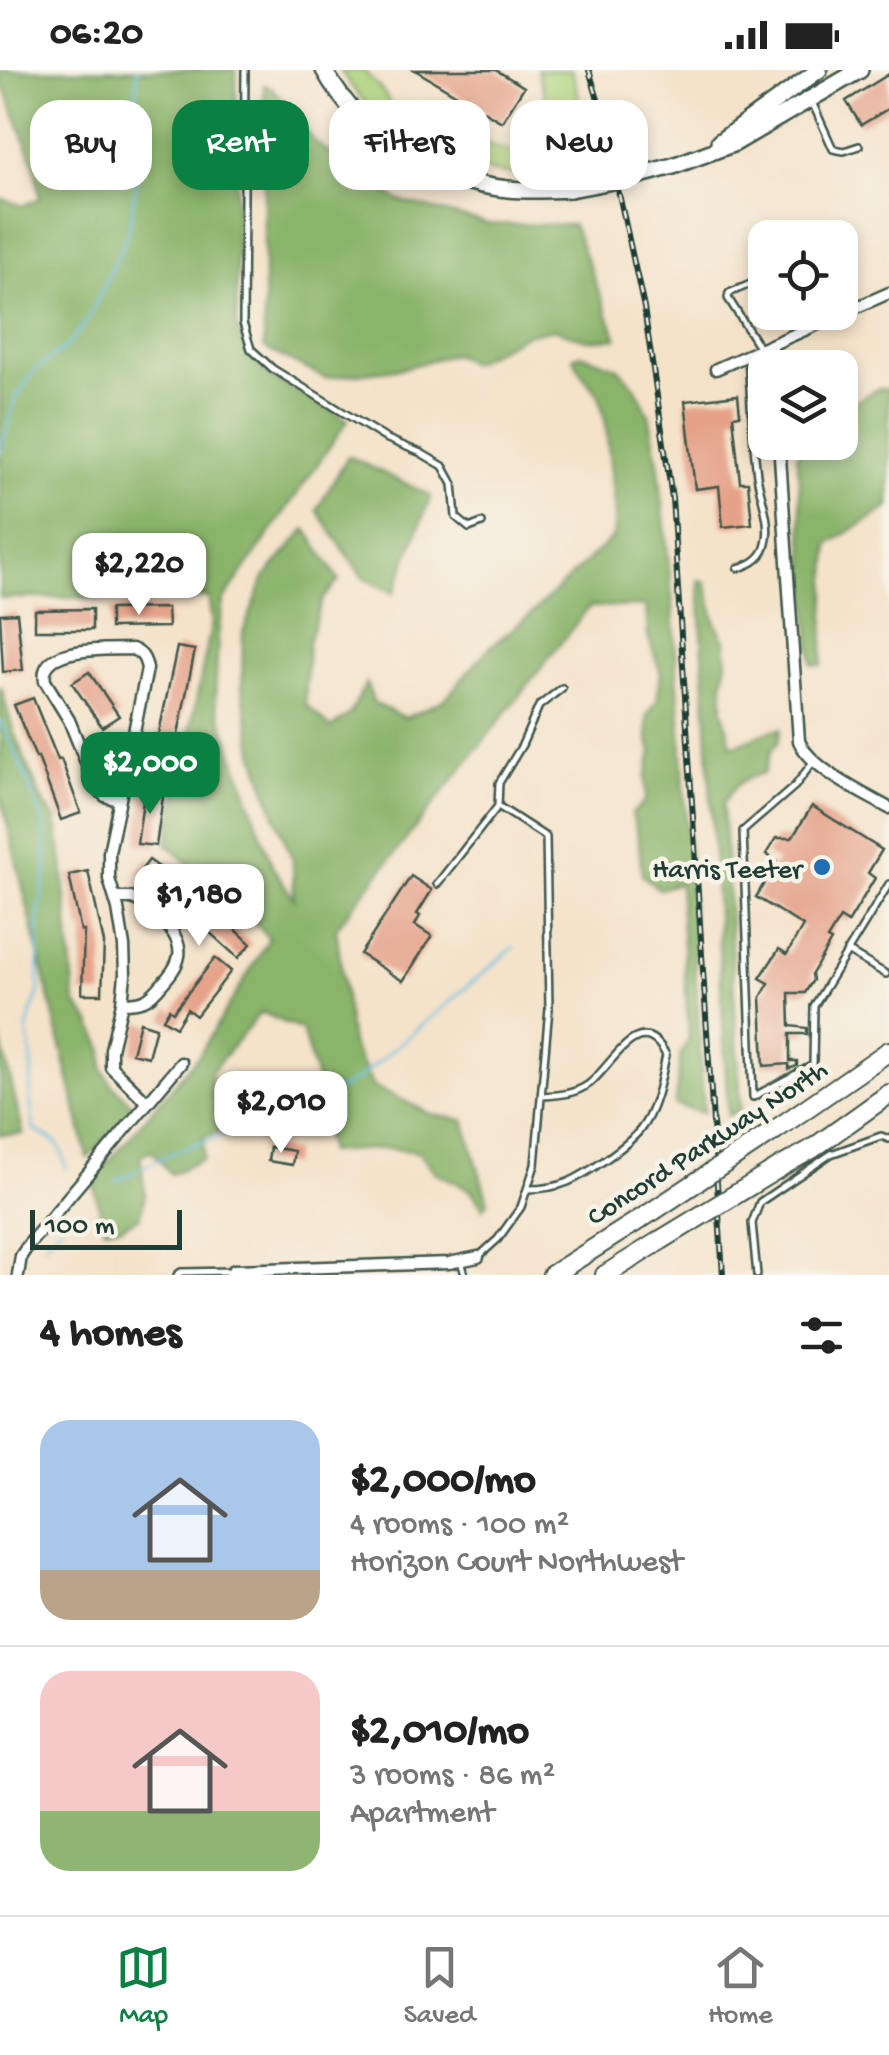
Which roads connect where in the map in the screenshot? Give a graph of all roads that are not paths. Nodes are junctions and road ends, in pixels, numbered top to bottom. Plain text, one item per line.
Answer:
1 (245, 70) edge
2 (324, 70) edge
3 (819, 70) edge
4 (860, 70) edge
5 (799, 76) edge
6 (810, 99) junction
7 (859, 146) dead end
8 (700, 156) junction
9 (748, 286) edge
10 (889, 293) edge
11 (858, 305) edge
12 (748, 324) edge
13 (753, 330) edge
14 (801, 330) edge
15 (766, 347) junction
16 (759, 350) edge
17 (767, 350) edge
18 (748, 355) edge
19 (716, 369) dead end
20 (756, 460) edge
21 (781, 460) edge
22 (482, 523) dead end
23 (786, 546) junction
24 (765, 547) junction
25 (738, 568) dead end
26 (562, 688) dead end
27 (814, 761) junction
28 (118, 800) junction
29 (498, 806) junction
30 (889, 808) edge
31 (437, 884) dead end
32 (889, 884) edge
33 (114, 898) junction
34 (847, 951) junction
35 (888, 976) edge
36 (122, 1003) junction
37 (889, 1052) edge
38 (181, 1063) dead end
39 (889, 1094) edge
40 (543, 1096) junction
41 (147, 1102) junction
42 (889, 1139) edge
43 (528, 1188) junction
44 (478, 1256) joint
45 (461, 1262) junction
46 (232, 1273) edge
47 (18, 1275) edge
48 (177, 1275) edge
49 (465, 1275) edge
50 (552, 1275) edge
51 (605, 1275) edge
52 (757, 1275) edge

1 - 22 lane
2 - 8 main road, bridge
3 - 5 main road
4 - 6 main road
5 - 8 main road
6 - 7 lane
6 - 8 main road
9 - 12 lane
10 - 11 street
13 - 15 lane
14 - 15 street
15 - 16 street
15 - 17 street
18 - 19 street
20 - 24 lane
21 - 23 street
23 - 24 lane
23 - 27 street
24 - 25 lane
26 - 29 lane
27 - 30 street
27 - 34 lane
28 - 28 street
28 - 33 street
29 - 31 lane
29 - 40 lane
32 - 34 lane
33 - 36 street
33 - 36 street
34 - 35 lane
36 - 41 street
37 - 50 highway, Concord Parkway North, bridge
38 - 41 street
39 - 51 highway, Concord Parkway North, bridge
40 - 43 lane
40 - 43 lane
41 - 47 street
42 - 52 lane
43 - 44 lane
44 - 45 street
45 - 46 street
45 - 49 lane
46 - 48 lane

